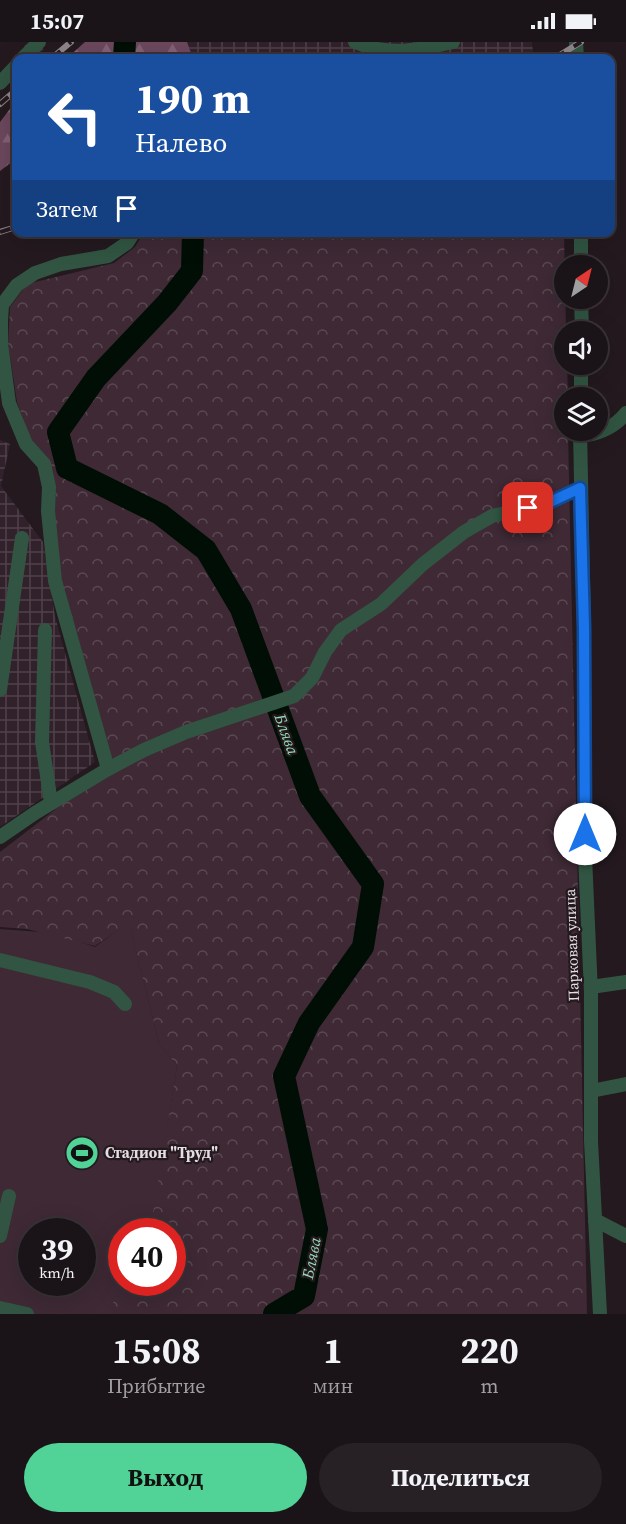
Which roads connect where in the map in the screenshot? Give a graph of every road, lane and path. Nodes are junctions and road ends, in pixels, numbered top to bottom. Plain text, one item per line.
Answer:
1 (39, 42) edge
2 (355, 42) edge
3 (453, 42) edge
4 (27, 54) edge
5 (12, 70) edge
6 (0, 82) edge
7 (131, 237) edge
8 (581, 237) edge
9 (581, 255) edge
10 (626, 412) edge
11 (608, 428) edge
12 (580, 441) edge
13 (580, 488) junction
14 (22, 538) dead end
15 (45, 630) dead end
16 (0, 690) edge
17 (108, 769) junction
18 (51, 803) junction
19 (0, 837) edge
20 (0, 960) edge
21 (626, 982) edge
22 (591, 987) junction
23 (125, 1004) dead end
24 (626, 1084) edge
25 (591, 1091) junction
26 (9, 1196) dead end
27 (596, 1220) junction
28 (0, 1236) edge
29 (626, 1236) edge
30 (0, 1308) edge
31 (27, 1314) edge
32 (600, 1314) edge

1 - 4 street
2 - 3 street
5 - 6 street
7 - 17 street
8 - 9 street
10 - 11 street
12 - 13 street, Парковая улица
13 - 17 street
13 - 22 street, Парковая улица
14 - 16 street
15 - 18 street
17 - 18 street
18 - 19 street
20 - 23 street
21 - 22 street
22 - 25 street, Парковая улица
24 - 25 street
25 - 27 street, Парковая улица
26 - 28 street
27 - 29 street
27 - 32 street, Парковая улица
30 - 31 street

